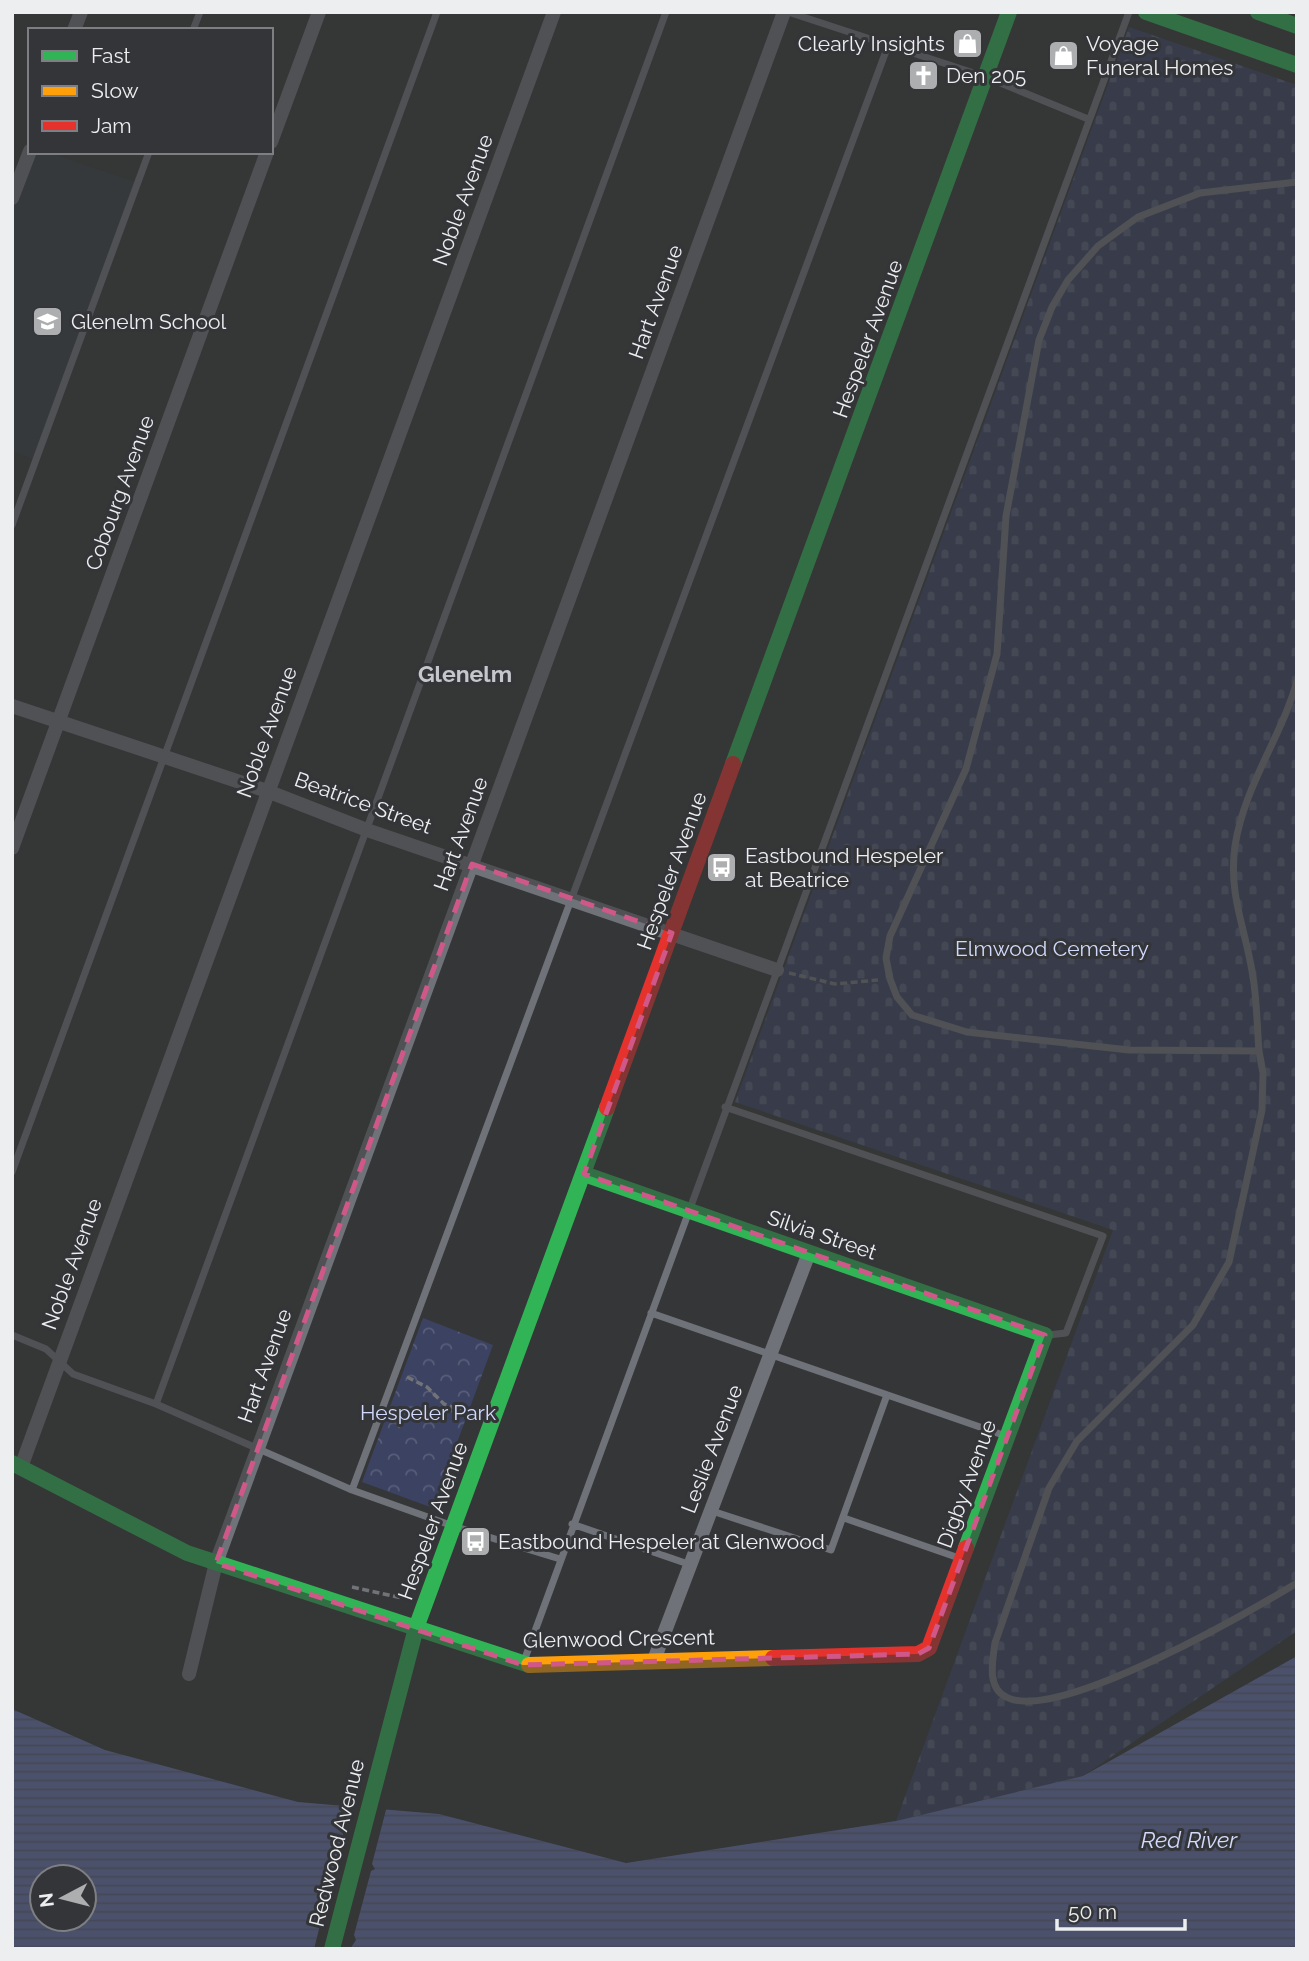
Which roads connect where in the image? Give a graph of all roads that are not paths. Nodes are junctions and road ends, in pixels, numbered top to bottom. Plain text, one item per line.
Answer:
1 (319, 12) edge
2 (437, 12) edge
3 (554, 12) edge
4 (666, 12) edge
5 (786, 12) edge
6 (996, 12) edge
7 (1009, 12) edge
8 (1129, 12) edge
9 (1146, 12) edge
10 (1258, 12) edge
11 (1297, 26) edge
12 (889, 43) junction
13 (998, 43) junction
14 (1297, 65) edge
15 (986, 77) junction
16 (1088, 119) junction
17 (273, 137) edge
18 (29, 154) edge
19 (148, 154) edge
20 (266, 154) edge
21 (1297, 182) edge
22 (12, 198) edge
23 (12, 525) edge
24 (1297, 681) edge
25 (12, 706) edge
26 (58, 720) junction
27 (164, 758) junction
28 (267, 791) junction
29 (368, 830) junction
30 (12, 848) edge
31 (472, 863) junction
32 (573, 898) junction
33 (672, 933) junction
34 (777, 970) junction
35 (1259, 1052) junction
36 (725, 1107) junction
37 (12, 1172) edge
38 (584, 1174) junction
39 (688, 1210) junction
40 (808, 1253) junction
41 (651, 1313) junction
42 (12, 1335) edge
43 (1045, 1335) junction
44 (770, 1354) junction
45 (59, 1361) junction
46 (887, 1395) junction
47 (156, 1404) junction
48 (1007, 1437) junction
49 (258, 1448) junction
50 (17, 1465) edge
51 (352, 1490) junction
52 (712, 1511) junction
53 (844, 1518) junction
54 (572, 1524) junction
55 (453, 1527) junction
56 (560, 1559) junction
57 (962, 1559) junction
58 (216, 1563) junction
59 (691, 1565) junction
60 (1297, 1583) edge
61 (416, 1628) junction
62 (929, 1648) joint
63 (654, 1660) junction
64 (523, 1665) junction
65 (188, 1674) dead end
66 (383, 1747) joint
67 (332, 1949) edge

1 - 17 street
2 - 27 lane
3 - 28 street, Noble Avenue
4 - 29 lane
5 - 12 lane
5 - 31 street, Hart Avenue
6 - 13 main road
7 - 13 main road, Hespeler Avenue
8 - 16 lane
9 - 14 main road
10 - 11 main road
12 - 15 lane
12 - 32 lane
13 - 15 main road, Hespeler Avenue
15 - 16 lane
15 - 33 main road, Hespeler Avenue
16 - 34 lane
18 - 22 street
19 - 23 lane
20 - 26 street, Cobourg Avenue
21 - 35 lane
24 - 35 lane
25 - 26 street, Beatrice Street
26 - 27 street, Beatrice Street
26 - 30 street, Cobourg Avenue
27 - 28 street, Beatrice Street
27 - 37 lane
28 - 29 street, Beatrice Street
28 - 45 street, Noble Avenue
29 - 31 street, Beatrice Street
29 - 47 lane
31 - 32 street, Beatrice Street
31 - 49 street, Hart Avenue
32 - 33 street, Beatrice Street
32 - 51 lane
33 - 34 street, Beatrice Street
33 - 38 main road, Hespeler Avenue
34 - 36 lane
35 - 60 lane
36 - 39 lane
36 - 43 lane
38 - 39 main road, Silvia Street
38 - 55 main road, Hespeler Avenue
39 - 40 main road, Silvia Street
39 - 41 lane
40 - 43 main road, Silvia Street
40 - 44 street, Leslie Avenue
41 - 44 lane
41 - 54 lane
42 - 45 lane
43 - 48 main road, Digby Avenue
44 - 46 lane
44 - 52 street, Leslie Avenue
45 - 47 lane
45 - 50 street, Noble Avenue
46 - 48 lane
46 - 53 lane
47 - 49 lane
48 - 57 main road, Digby Avenue
49 - 51 lane
49 - 58 street, Hart Avenue
50 - 58 main road, Glenwood Crescent
51 - 55 lane
52 - 53 lane
52 - 59 street, Leslie Avenue
53 - 57 lane
54 - 56 lane
54 - 59 lane
55 - 56 lane
55 - 61 main road, Hespeler Avenue
56 - 64 lane
57 - 62 main road, Digby Avenue
58 - 61 main road, Glenwood Crescent
58 - 65 street, Hart Avenue
59 - 63 street, Leslie Avenue
61 - 64 main road, Glenwood Crescent
61 - 66 main road, Hespeler Avenue
62 - 63 main road, Glenwood Crescent
63 - 64 main road, Glenwood Crescent
66 - 67 main road, Redwood Avenue

